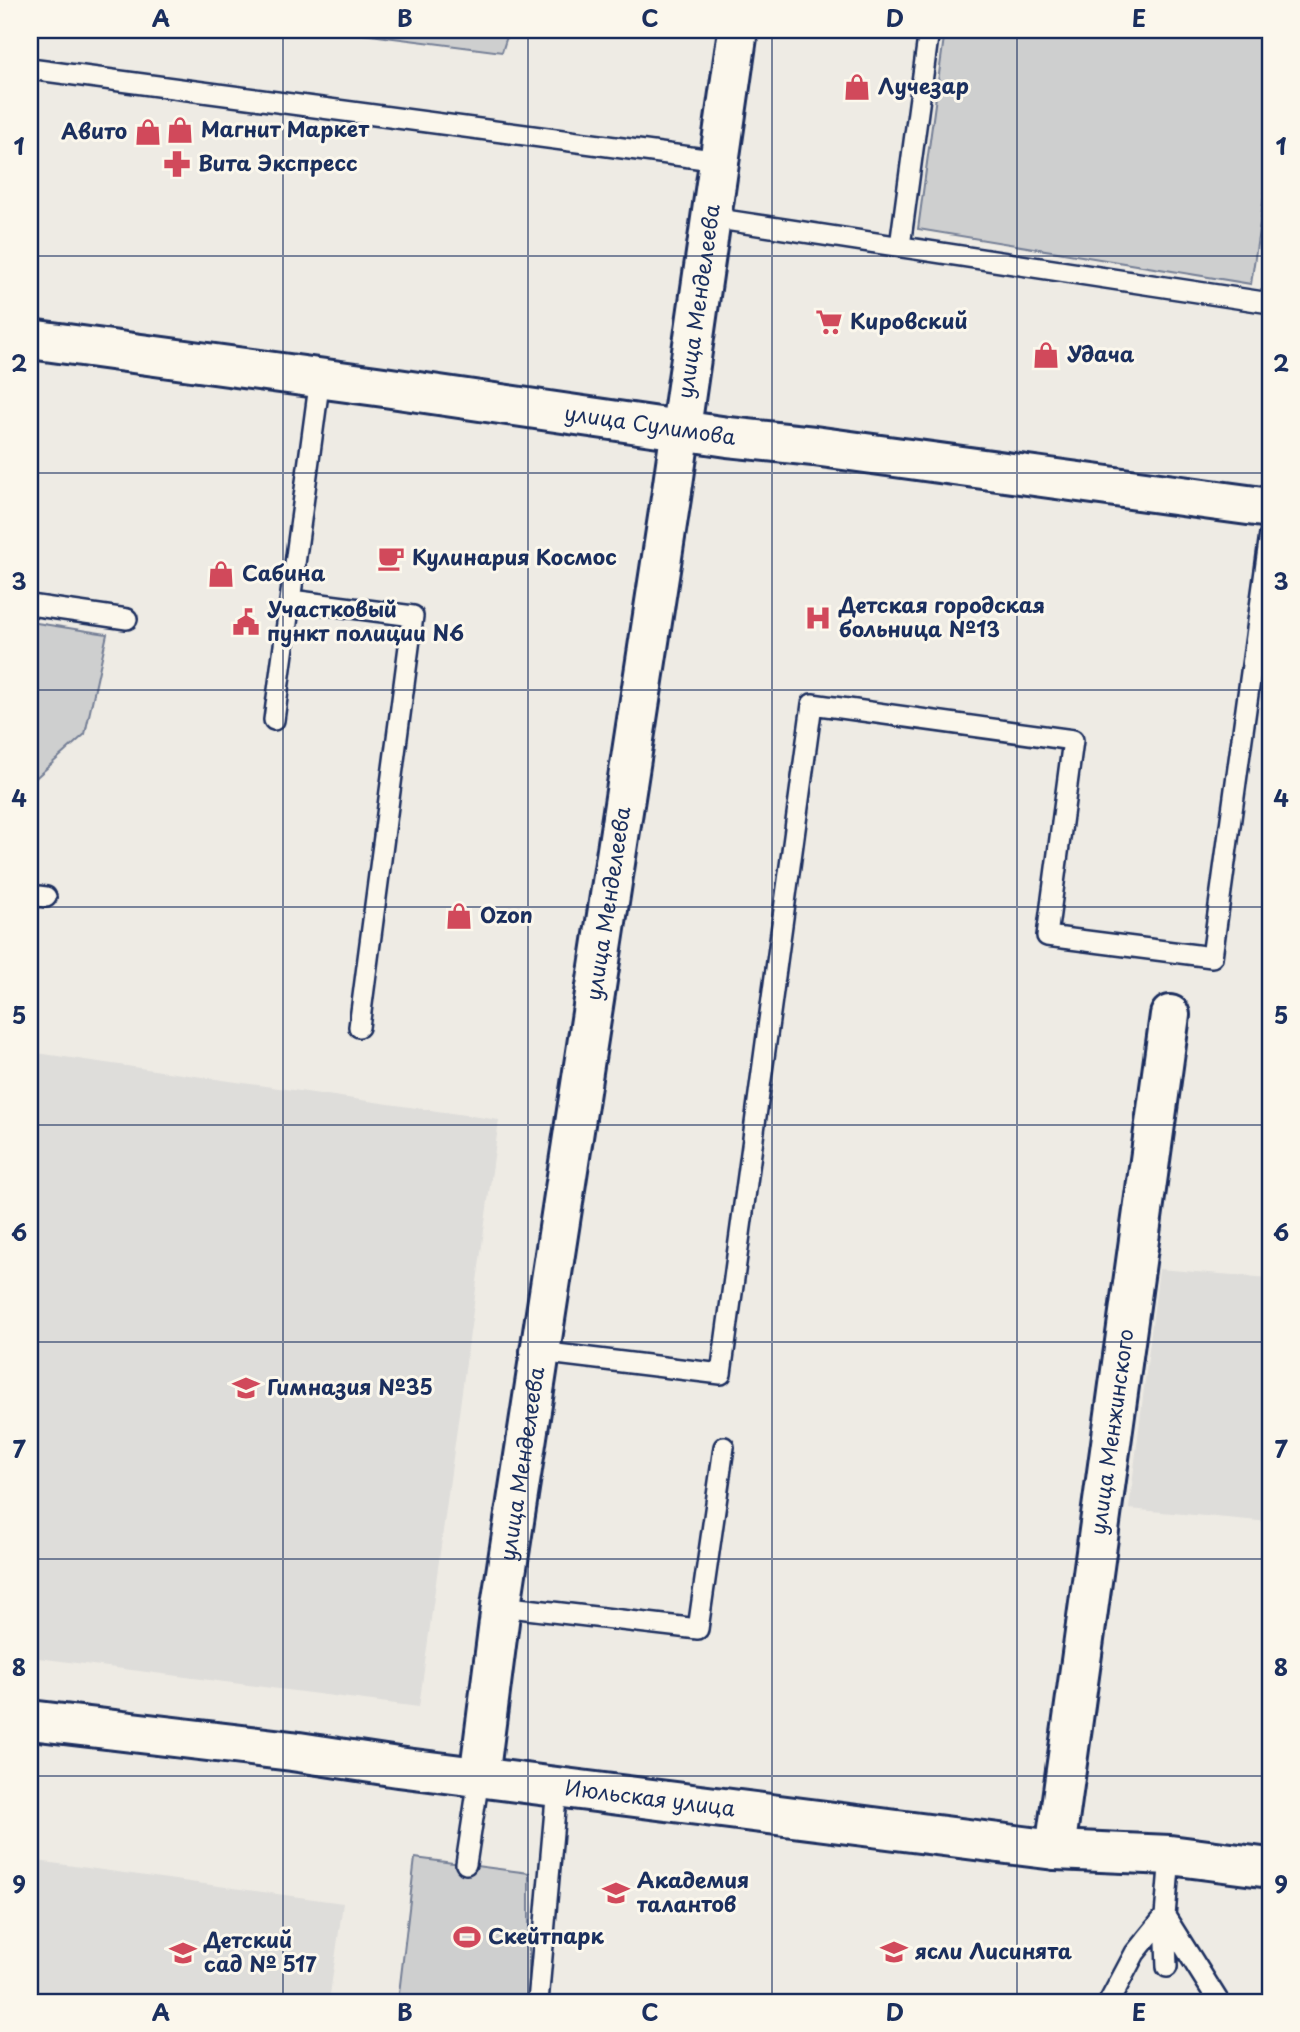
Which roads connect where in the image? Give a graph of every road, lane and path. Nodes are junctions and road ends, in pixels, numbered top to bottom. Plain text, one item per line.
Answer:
1 (738, 30) edge
2 (929, 30) edge
3 (30, 69) edge
4 (720, 161) junction
5 (712, 218) junction
6 (900, 246) junction
7 (1270, 303) edge
8 (30, 339) edge
9 (320, 378) junction
10 (682, 430) junction
11 (1270, 508) edge
12 (1270, 534) edge
13 (291, 600) junction
14 (30, 606) edge
15 (127, 619) dead end
16 (274, 720) dead end
17 (1170, 1015) dead end
18 (359, 1027) dead end
19 (540, 1352) junction
20 (724, 1447) dead end
21 (500, 1606) junction
22 (30, 1720) edge
23 (479, 1778) junction
24 (557, 1787) junction
25 (1055, 1850) junction
26 (1170, 1855) junction
27 (466, 1864) dead end
28 (1270, 1868) edge
29 (1165, 1916) junction
30 (1167, 1967) dead end
31 (538, 2002) edge
32 (1109, 2002) edge
33 (1219, 2002) edge

1 - 4 street, улица Менделеева
2 - 6 lane
3 - 4 lane
4 - 5 street, улица Менделеева
5 - 6 lane
5 - 10 street, улица Менделеева
6 - 7 lane
8 - 9 street, улица Сулимова
9 - 10 street, улица Сулимова
9 - 13 lane
10 - 11 street, улица Сулимова
10 - 19 street, улица Менделеева
12 - 19 lane
13 - 16 lane
13 - 18 lane
14 - 15 lane
17 - 25 street, улица Менжинского
19 - 21 street, улица Менделеева
20 - 21 lane
21 - 23 street, улица Менделеева
22 - 23 street, Июльская улица
23 - 24 street, Июльская улица
23 - 27 lane
24 - 25 street, Июльская улица
24 - 31 lane
25 - 26 street, Июльская улица
26 - 28 street, Июльская улица
26 - 29 lane
29 - 30 lane
29 - 32 lane
29 - 33 lane

